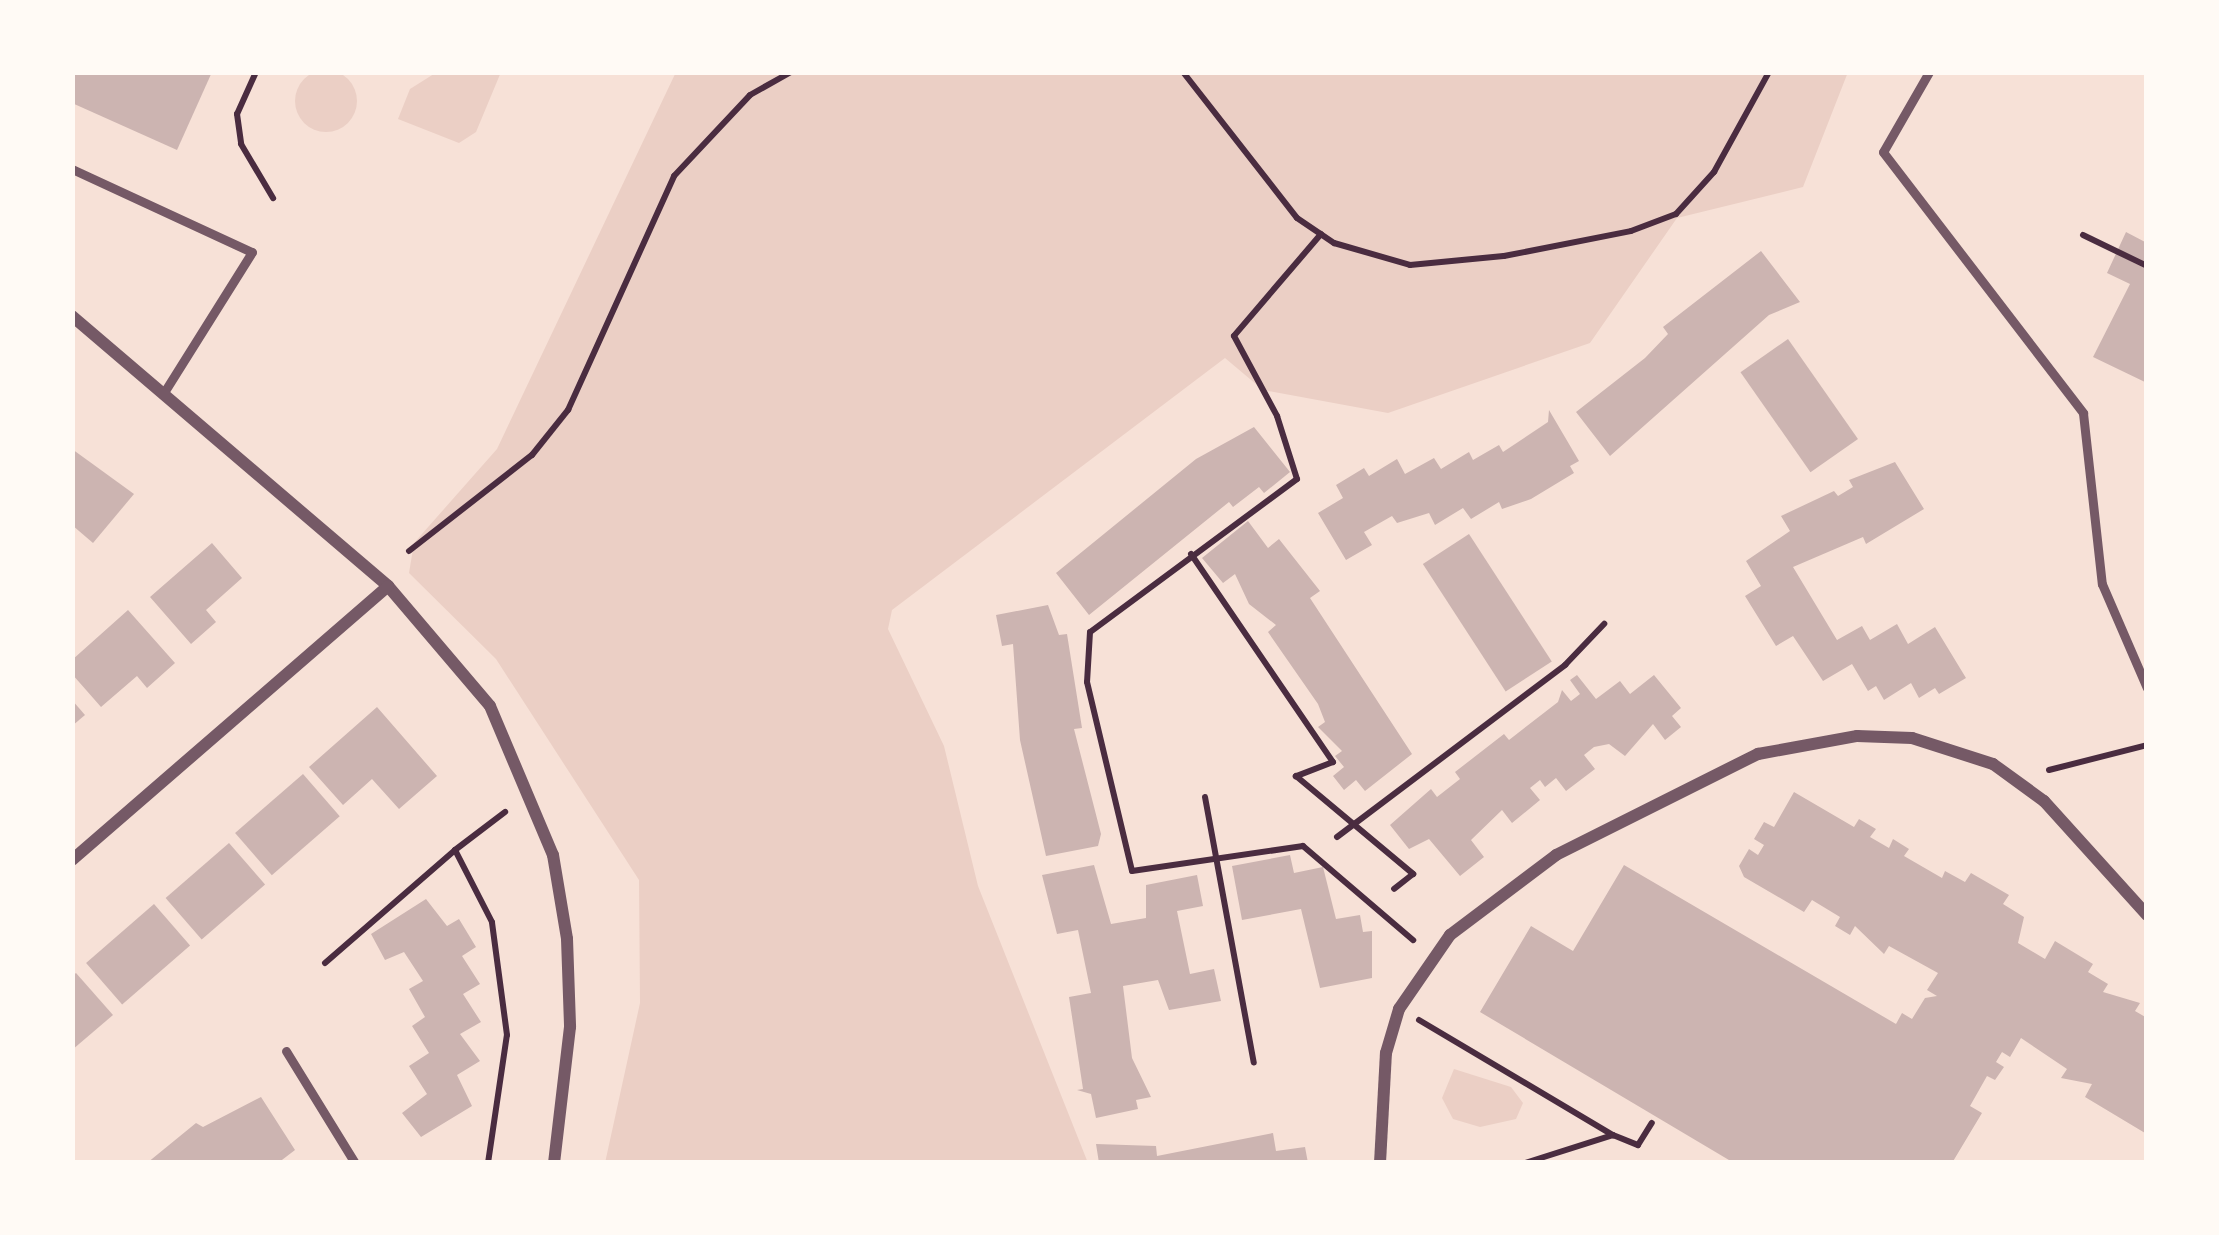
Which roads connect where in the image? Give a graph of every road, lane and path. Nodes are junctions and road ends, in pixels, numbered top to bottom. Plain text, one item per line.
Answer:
1 (256, 72) edge
2 (791, 72) edge
3 (1183, 72) edge
4 (1769, 72) edge
5 (1928, 72) edge
6 (72, 169) edge
7 (273, 198) dead end
8 (1321, 234) junction
9 (2083, 235) dead end
10 (2147, 266) edge
11 (72, 316) edge
12 (163, 394) junction
13 (410, 551) dead end
14 (1191, 554) junction
15 (388, 586) junction
16 (1604, 624) dead end
17 (2147, 688) edge
18 (2147, 745) edge
19 (2049, 770) dead end
20 (1205, 797) dead end
21 (505, 812) dead end
22 (1351, 823) junction
23 (1337, 838) dead end
24 (454, 850) junction
25 (1216, 855) junction
26 (72, 860) edge
27 (1394, 889) dead end
28 (2147, 915) edge
29 (1413, 940) dead end
30 (325, 963) dead end
31 (1399, 1010) junction
32 (286, 1052) dead end
33 (1254, 1064) dead end
34 (1652, 1124) dead end
35 (1613, 1135) junction
36 (355, 1163) edge
37 (488, 1163) edge
38 (554, 1163) edge
39 (1380, 1163) edge
40 (1526, 1163) edge

1 - 7 path
2 - 13 path
3 - 8 path
4 - 8 path
5 - 17 lane
6 - 12 lane
8 - 14 path
9 - 10 path
11 - 12 street
12 - 15 street
14 - 22 path
14 - 25 path
15 - 26 street
15 - 38 street
16 - 22 path
18 - 19 path
20 - 25 path
21 - 24 path
22 - 23 path
22 - 27 path
24 - 30 path
24 - 37 path
25 - 29 path
25 - 33 path
28 - 31 street
31 - 35 path
31 - 39 street
32 - 36 lane
34 - 35 path
35 - 40 path

